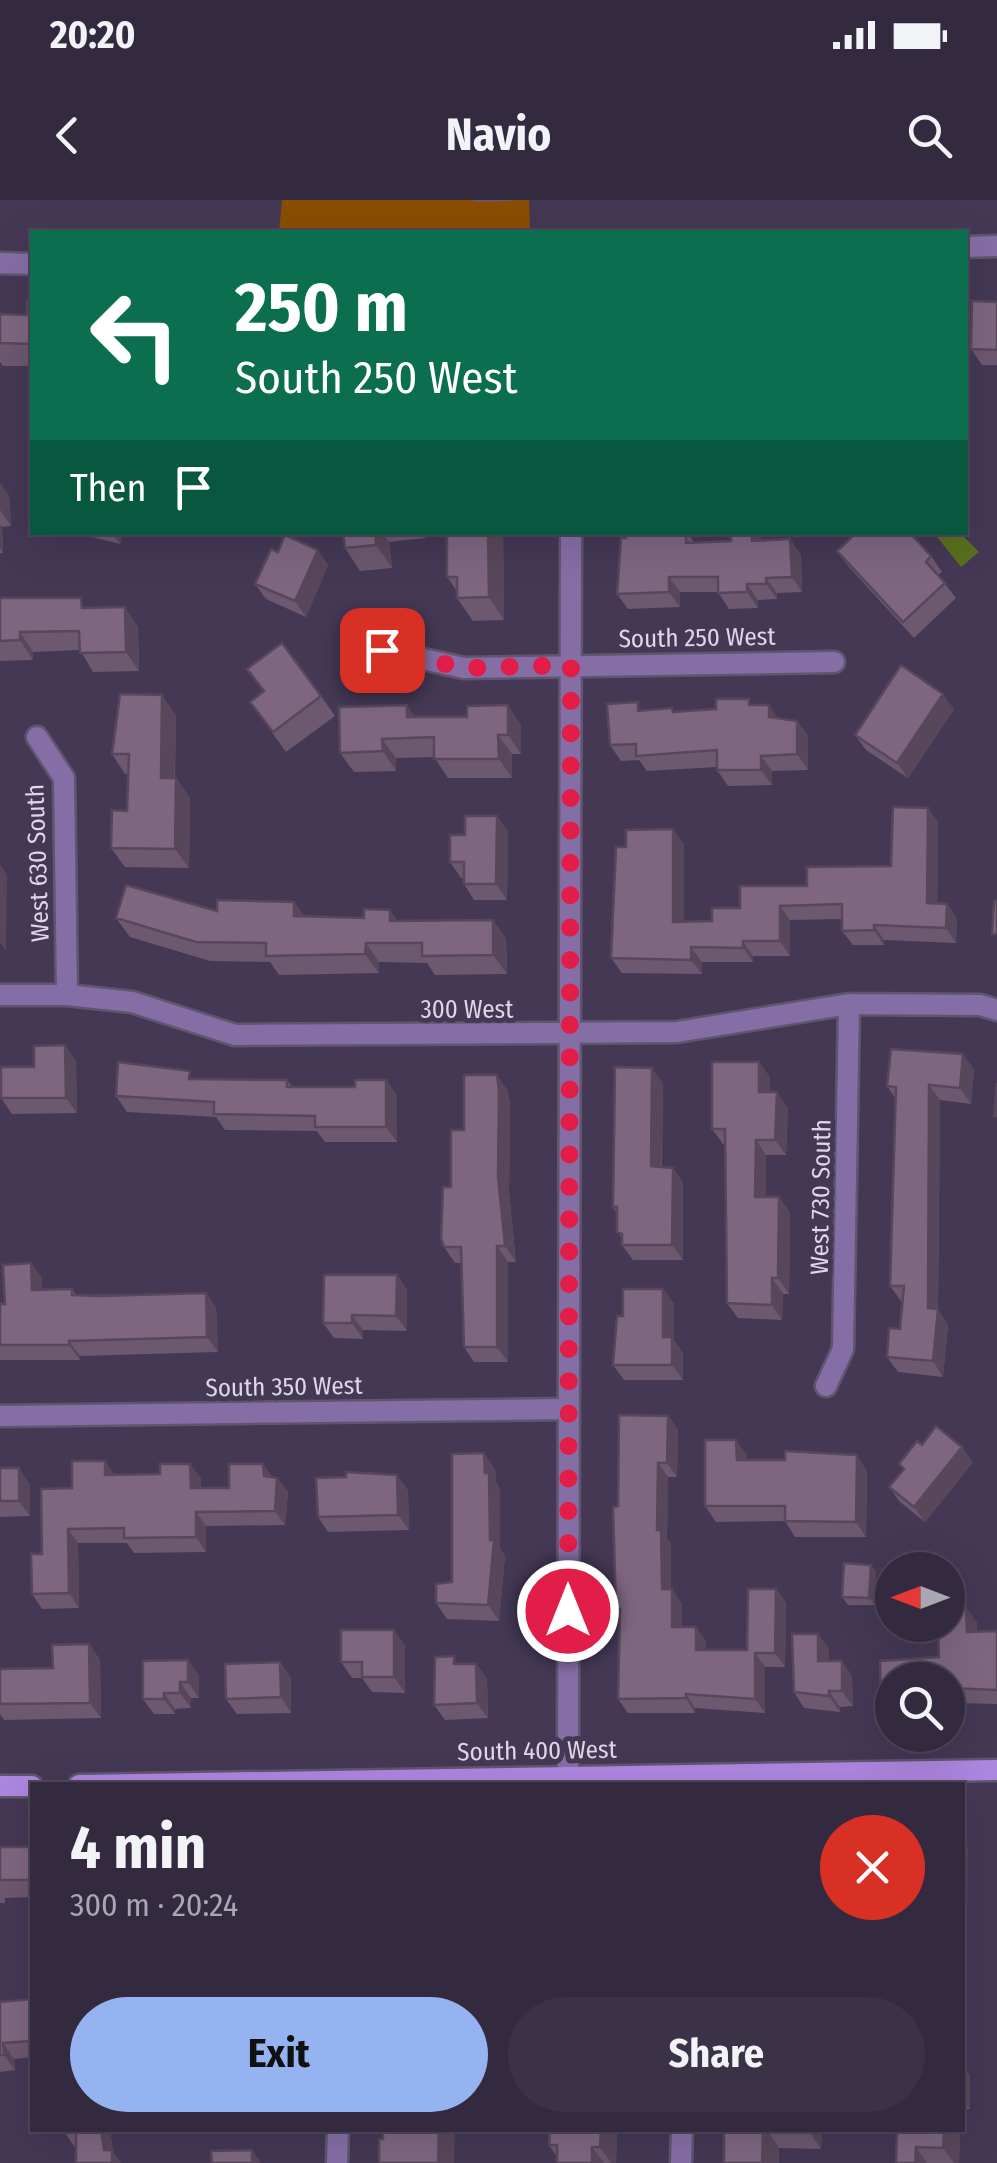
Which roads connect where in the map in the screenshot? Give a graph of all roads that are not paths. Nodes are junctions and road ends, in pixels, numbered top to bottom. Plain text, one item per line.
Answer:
1 (997, 246) edge
2 (968, 248) edge
3 (0, 264) edge
4 (30, 264) edge
5 (572, 535) edge
6 (382, 650) dead end
7 (834, 662) dead end
8 (571, 665) junction
9 (37, 737) dead end
10 (0, 995) edge
11 (67, 995) junction
12 (850, 1004) junction
13 (997, 1010) edge
14 (568, 1035) junction
15 (826, 1386) dead end
16 (568, 1409) junction
17 (0, 1416) edge
18 (997, 1770) edge
19 (568, 1775) junction
20 (692, 1779) edge
21 (376, 1782) edge
22 (0, 1786) edge
23 (30, 1786) edge
24 (338, 2132) edge
25 (682, 2132) edge
26 (337, 2163) edge
27 (682, 2163) edge

1 - 2 street
3 - 4 street
5 - 8 street
6 - 8 street, South 250 West
7 - 8 street, South 250 West
8 - 14 street
9 - 11 street, West 630 South
10 - 11 street, 300 West
11 - 14 street, 300 West
12 - 13 street, 300 West
12 - 14 street, 300 West
12 - 15 street, West 730 South
14 - 16 street
16 - 17 street, South 350 West
16 - 19 street
18 - 20 main road, South 400 West
19 - 20 main road, South 400 West
19 - 21 main road, South 400 West
22 - 23 main road
24 - 26 street
25 - 27 street

